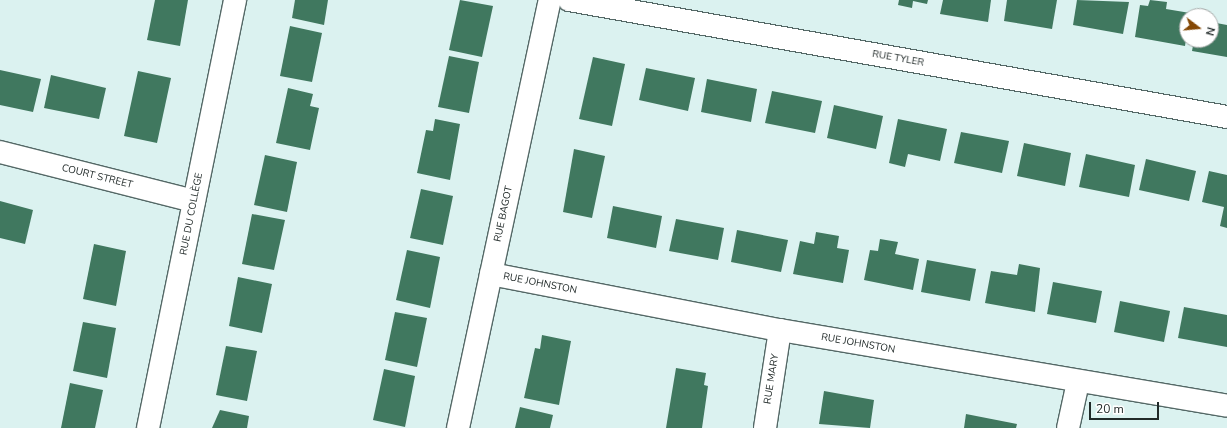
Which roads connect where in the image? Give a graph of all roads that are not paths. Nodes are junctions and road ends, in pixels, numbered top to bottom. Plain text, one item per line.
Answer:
1 (235, 0) edge
2 (550, 0) edge
3 (570, 0) edge
4 (1227, 117) edge
5 (0, 152) edge
6 (194, 201) junction
7 (491, 274) junction
8 (780, 330) junction
9 (1078, 382) junction
10 (1227, 406) edge
11 (148, 428) edge
12 (458, 428) edge
13 (765, 428) edge
14 (1068, 428) edge

1 - 6 street, RUE DU COLLÈGE
2 - 7 street, RUE BAGOT
3 - 4 street, RUE TYLER
5 - 6 street, COURT STREET
6 - 11 street, RUE DU COLLÈGE
7 - 8 street, RUE JOHNSTON
7 - 12 street, RUE BAGOT
8 - 9 street, RUE JOHNSTON
8 - 13 street, RUE MARY
9 - 10 street, RUE JOHNSTON
9 - 14 street

